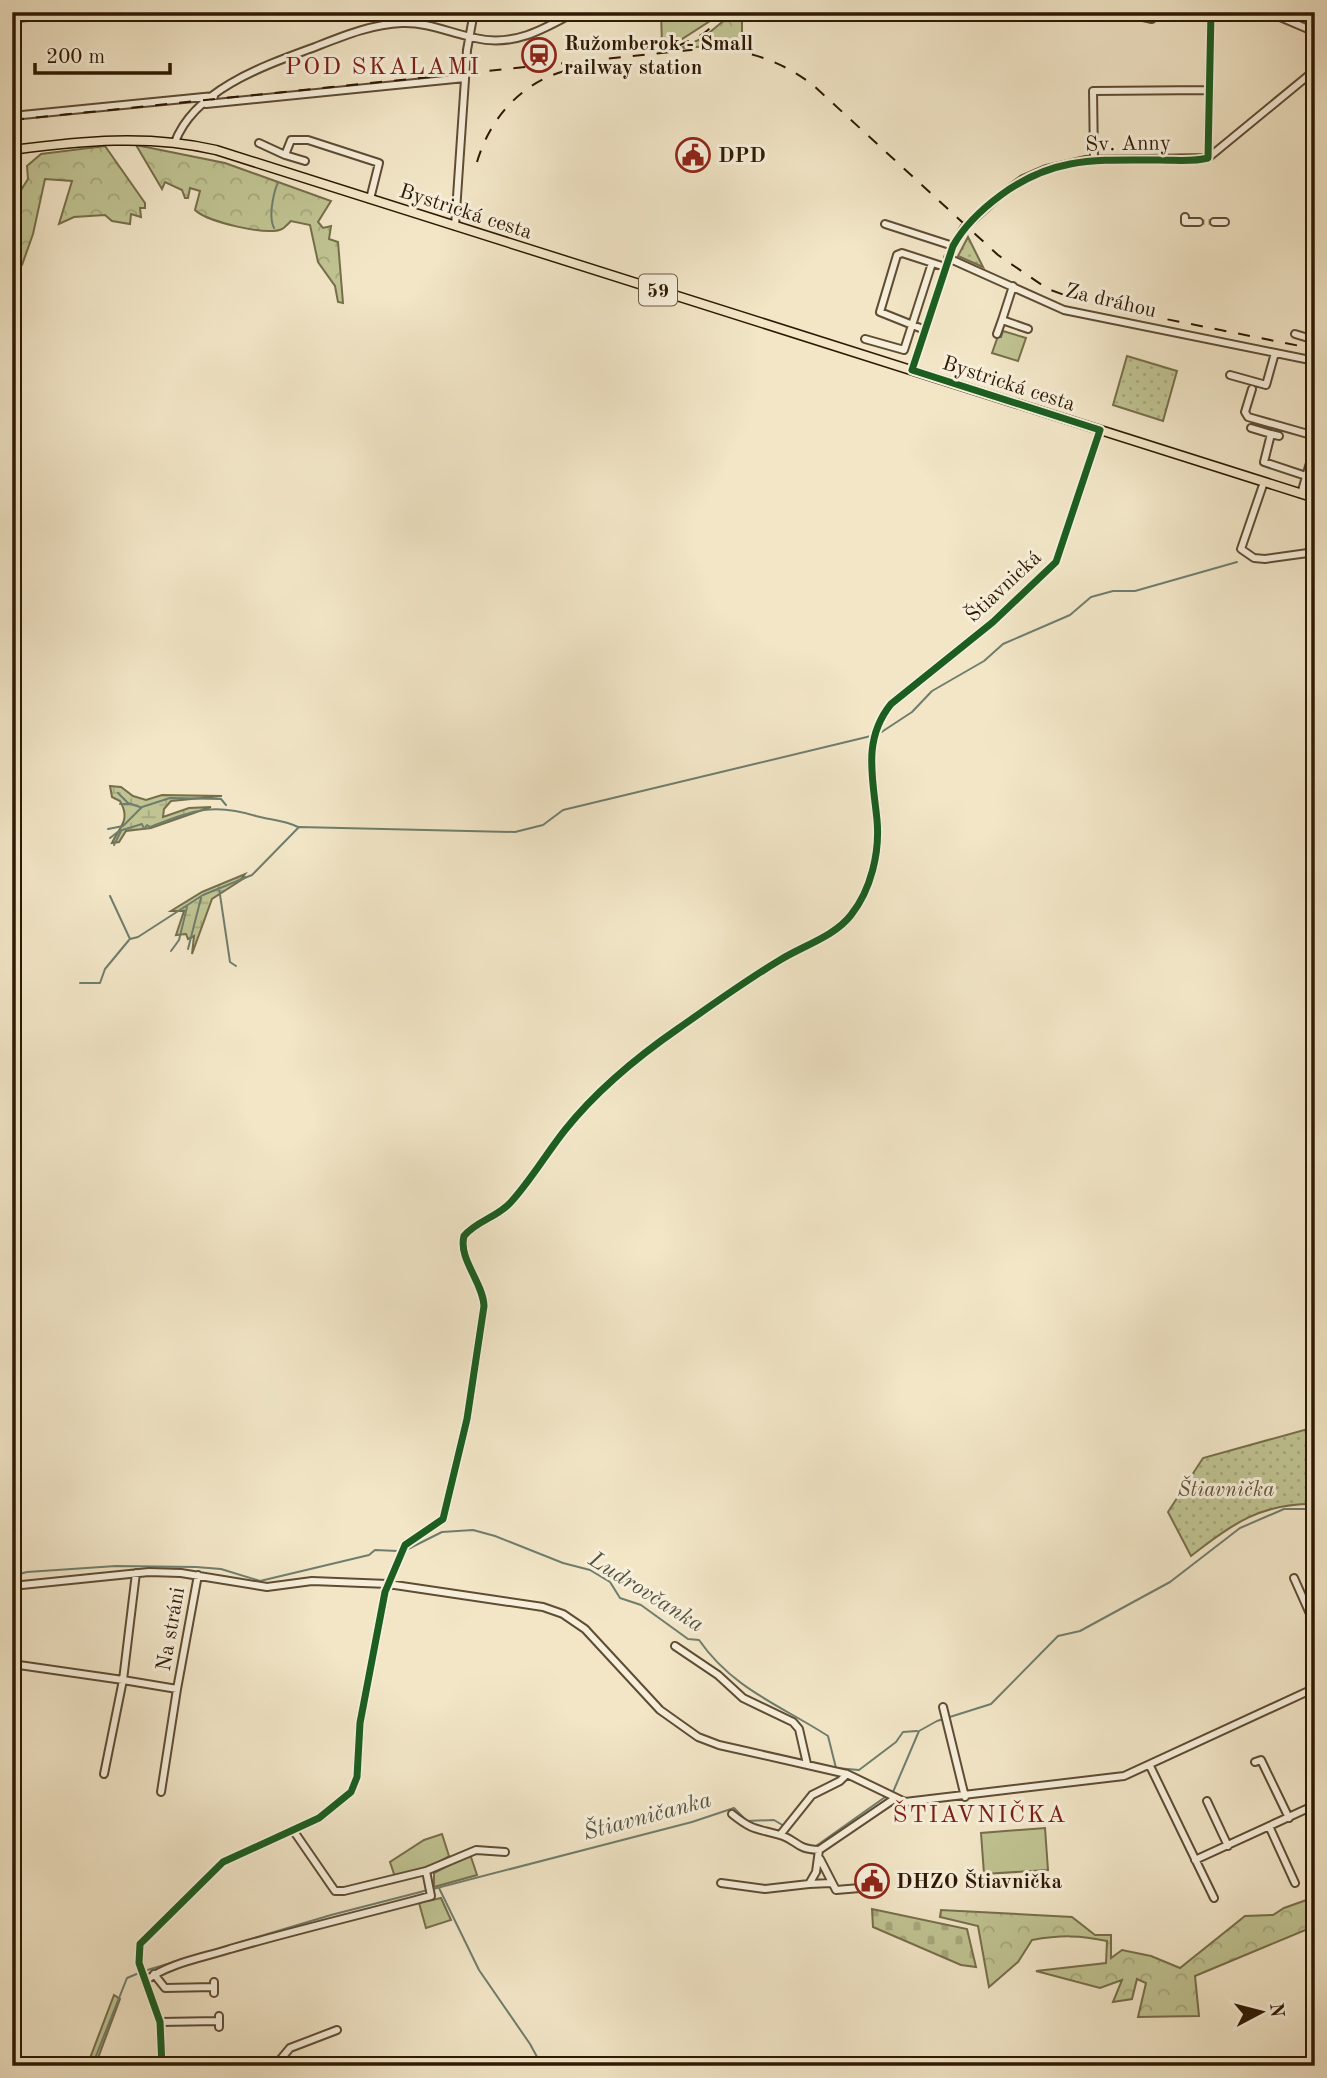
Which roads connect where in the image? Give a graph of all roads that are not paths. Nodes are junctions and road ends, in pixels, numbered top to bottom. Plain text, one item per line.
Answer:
1 (474, 12) edge
2 (575, 12) edge
3 (1121, 12) edge
4 (1222, 12) edge
5 (1268, 12) edge
6 (1211, 13) edge
7 (1315, 32) edge
8 (470, 37) junction
9 (1315, 70) edge
10 (465, 78) junction
11 (1208, 90) junction
12 (214, 96) junction
13 (206, 104) junction
14 (12, 116) edge
15 (175, 142) junction
16 (259, 144) dead end
17 (12, 150) edge
18 (285, 155) junction
19 (1208, 158) junction
20 (1094, 160) junction
21 (305, 161) dead end
22 (370, 199) junction
23 (1185, 217) dead end
24 (1199, 222) tunnel mouth
25 (1214, 222) tunnel mouth
26 (1224, 222) dead end
27 (885, 224) dead end
28 (455, 226) junction
29 (953, 246) junction
30 (947, 258) junction
31 (932, 263) junction
32 (945, 267) junction
33 (1013, 286) junction
34 (1002, 320) junction
35 (912, 325) junction
36 (1028, 329) dead end
37 (925, 330) junction
38 (997, 334) dead end
39 (1296, 334) dead end
40 (865, 339) dead end
41 (1315, 340) edge
42 (1275, 353) junction
43 (1315, 361) edge
44 (912, 370) junction
45 (1230, 375) dead end
46 (1252, 390) dead end
47 (1251, 428) dead end
48 (1100, 430) junction
49 (1271, 434) junction
50 (1279, 436) dead end
51 (1315, 436) edge
52 (1315, 446) edge
53 (1306, 476) junction
54 (1264, 482) junction
55 (1301, 494) junction
56 (1315, 498) edge
57 (1315, 552) edge
58 (136, 1573) junction
59 (198, 1575) junction
60 (1294, 1578) dead end
61 (388, 1584) junction
62 (12, 1586) edge
63 (1315, 1602) edge
64 (1306, 1607) junction
65 (1315, 1625) edge
66 (675, 1646) dead end
67 (12, 1664) edge
68 (123, 1680) junction
69 (1315, 1688) edge
70 (177, 1689) junction
71 (943, 1707) dead end
72 (1255, 1762) dead end
73 (807, 1765) junction
74 (1150, 1766) junction
75 (104, 1774) dead end
76 (847, 1774) junction
77 (161, 1792) dead end
78 (965, 1797) junction
79 (894, 1798) junction
80 (1208, 1801) dead end
81 (1315, 1805) edge
82 (732, 1814) dead end
83 (1289, 1818) junction
84 (1269, 1826) junction
85 (293, 1830) junction
86 (783, 1830) junction
87 (1228, 1846) junction
88 (819, 1850) junction
89 (505, 1852) dead end
90 (820, 1859) junction
91 (1195, 1860) junction
92 (426, 1871) junction
93 (721, 1883) dead end
94 (831, 1883) junction
95 (1295, 1883) dead end
96 (809, 1884) junction
97 (872, 1887) dead end
98 (1214, 1898) dead end
99 (155, 1974) junction
100 (143, 1975) junction
101 (214, 1987) dead end
102 (219, 2021) dead end
103 (160, 2022) junction
104 (337, 2030) dead end
105 (162, 2066) edge
106 (275, 2066) edge

1 - 8 street
2 - 8 street
3 - 6 street
4 - 6 street
5 - 7 street
6 - 11 street
8 - 10 street
8 - 12 street
9 - 19 street
10 - 13 street
10 - 28 street
11 - 19 street
11 - 20 street
12 - 13 street
12 - 14 street
13 - 15 street
15 - 17 main road, Bystrická cesta / 59
15 - 22 main road, Bystrická cesta / 59
16 - 18 street
18 - 21 street
18 - 22 street, Bystrická cesta
19 - 20 street, Sv. Anny
20 - 29 street, Sv. Anny
22 - 28 main road, Bystrická cesta / 59
23 - 24 street
25 - 26 street
27 - 29 street
28 - 44 main road, Bystrická cesta / 59
29 - 30 street, Bystrická cesta
30 - 32 street, Bystrická cesta
30 - 33 street, Za dráhou
31 - 32 street, Bystrická cesta
31 - 35 street
31 - 35 street, Bystrická cesta
32 - 37 street, Bystrická cesta
33 - 34 street
33 - 42 street, Za dráhou
34 - 36 street
34 - 38 street
35 - 37 street, Bystrická cesta
35 - 40 street
37 - 44 street, Bystrická cesta
39 - 41 street
42 - 43 street, Za dráhou
42 - 45 street
44 - 48 main road, Bystrická cesta / 59
46 - 51 street
47 - 49 street
48 - 54 main road, Bystrická cesta / 59
48 - 61 street, Štiavnická
49 - 50 street
49 - 53 street
52 - 53 street
53 - 55 street
54 - 55 main road, Bystrická cesta / 59
54 - 57 street
55 - 56 main road, Bystrická cesta / 59
58 - 59 street
58 - 62 street
58 - 68 street, Na stráni
59 - 61 street
59 - 70 street, Na stráni
60 - 64 street
61 - 73 street
61 - 85 street
63 - 64 street
64 - 65 street
66 - 73 street
67 - 68 street, Na stráni
68 - 70 street, Na stráni
68 - 75 street, Na stráni
69 - 74 street
70 - 77 street, Na stráni
71 - 78 street
72 - 83 street
73 - 76 street
74 - 78 street
74 - 91 street
76 - 79 street
76 - 86 street
78 - 79 street
79 - 88 street
80 - 87 street
81 - 83 street
82 - 86 street
83 - 84 street
84 - 87 street
84 - 95 street
85 - 92 street
85 - 100 street
86 - 88 street
87 - 91 street
88 - 90 street
89 - 92 street
90 - 94 street
90 - 96 street
91 - 98 street
92 - 99 street
93 - 96 street
94 - 96 street
94 - 97 street
99 - 100 street
99 - 101 street
100 - 103 street
102 - 103 street
103 - 105 street
104 - 106 street

